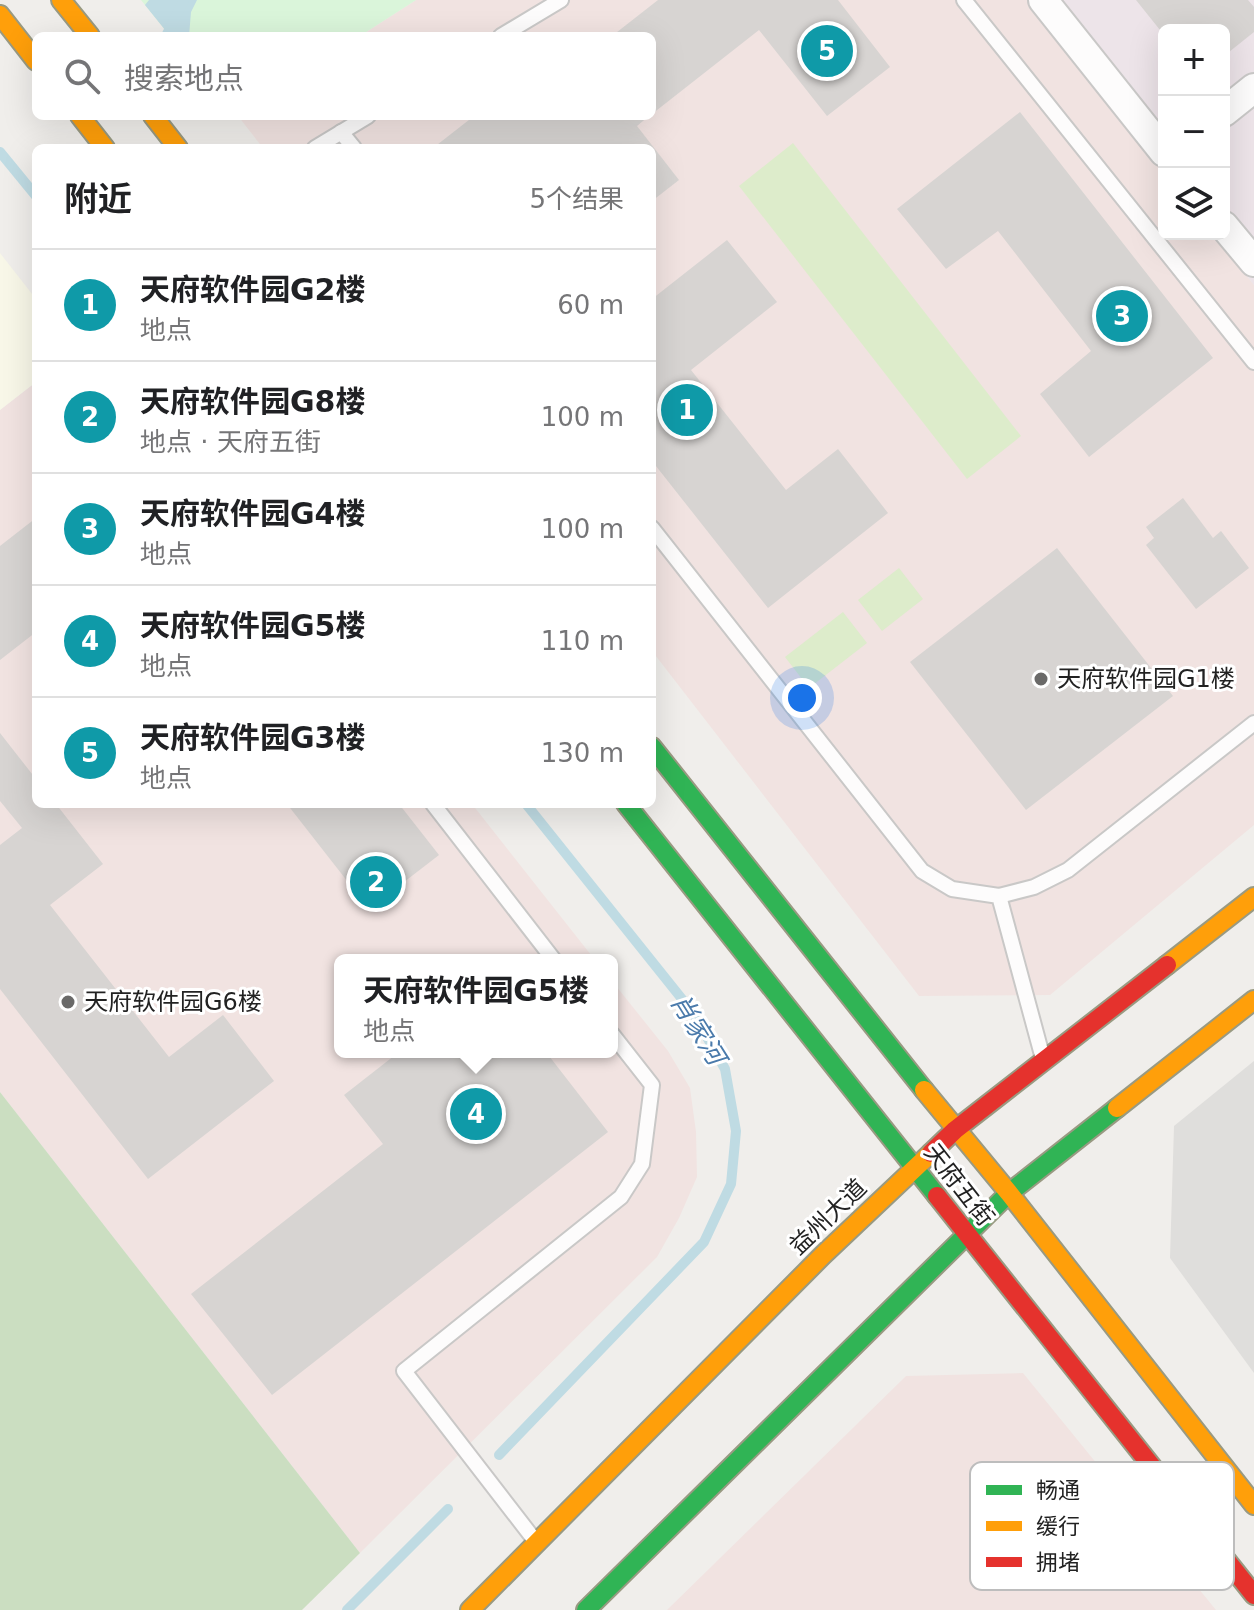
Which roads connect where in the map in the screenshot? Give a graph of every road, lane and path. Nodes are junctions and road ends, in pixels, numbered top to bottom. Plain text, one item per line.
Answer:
1 (61, 0) edge
2 (561, 0) edge
3 (964, 0) edge
4 (1043, 0) edge
5 (0, 15) edge
6 (87, 32) edge
7 (508, 32) edge
8 (32, 56) edge
9 (1254, 88) edge
10 (1230, 107) edge
11 (83, 120) edge
12 (156, 120) edge
13 (361, 120) edge
14 (341, 132) junction
15 (102, 144) edge
16 (175, 144) edge
17 (322, 144) edge
18 (351, 144) edge
19 (1158, 144) edge
20 (1230, 233) edge
21 (1254, 262) edge
22 (1254, 362) edge
23 (656, 533) edge
24 (1254, 723) edge
25 (656, 752) edge
26 (436, 808) edge
27 (629, 808) edge
28 (999, 896) junction
29 (1254, 897) edge
30 (549, 954) edge
31 (1254, 1000) edge
32 (618, 1042) edge
33 (1044, 1063) junction
34 (955, 1130) junction
35 (915, 1167) junction
36 (1009, 1193) junction
37 (967, 1234) junction
38 (1148, 1462) edge
39 (1220, 1462) edge
40 (1234, 1480) edge
41 (1254, 1505) edge
42 (536, 1543) junction
43 (1234, 1570) edge
44 (1254, 1595) edge
45 (470, 1610) edge
46 (586, 1610) edge

1 - 6 street
2 - 7 lane
3 - 22 lane
4 - 19 street
5 - 8 street
9 - 10 street
11 - 15 street
12 - 16 street
13 - 14 lane
14 - 17 lane
14 - 18 lane
20 - 21 street
23 - 28 lane
24 - 28 lane
25 - 34 street, 天府五街
26 - 30 lane
27 - 35 street, 天府五街
28 - 33 lane
29 - 33 street, 益州大道
31 - 36 street
32 - 42 lane
33 - 34 street, 益州大道
34 - 35 street, 益州大道
34 - 36 street, 天府五街
35 - 37 street, 天府五街
35 - 42 street, 益州大道
36 - 37 street
36 - 39 street, 天府五街
37 - 38 street, 天府五街
37 - 46 street
40 - 41 street, 天府五街
42 - 45 street, 益州大道
43 - 44 street, 天府五街

